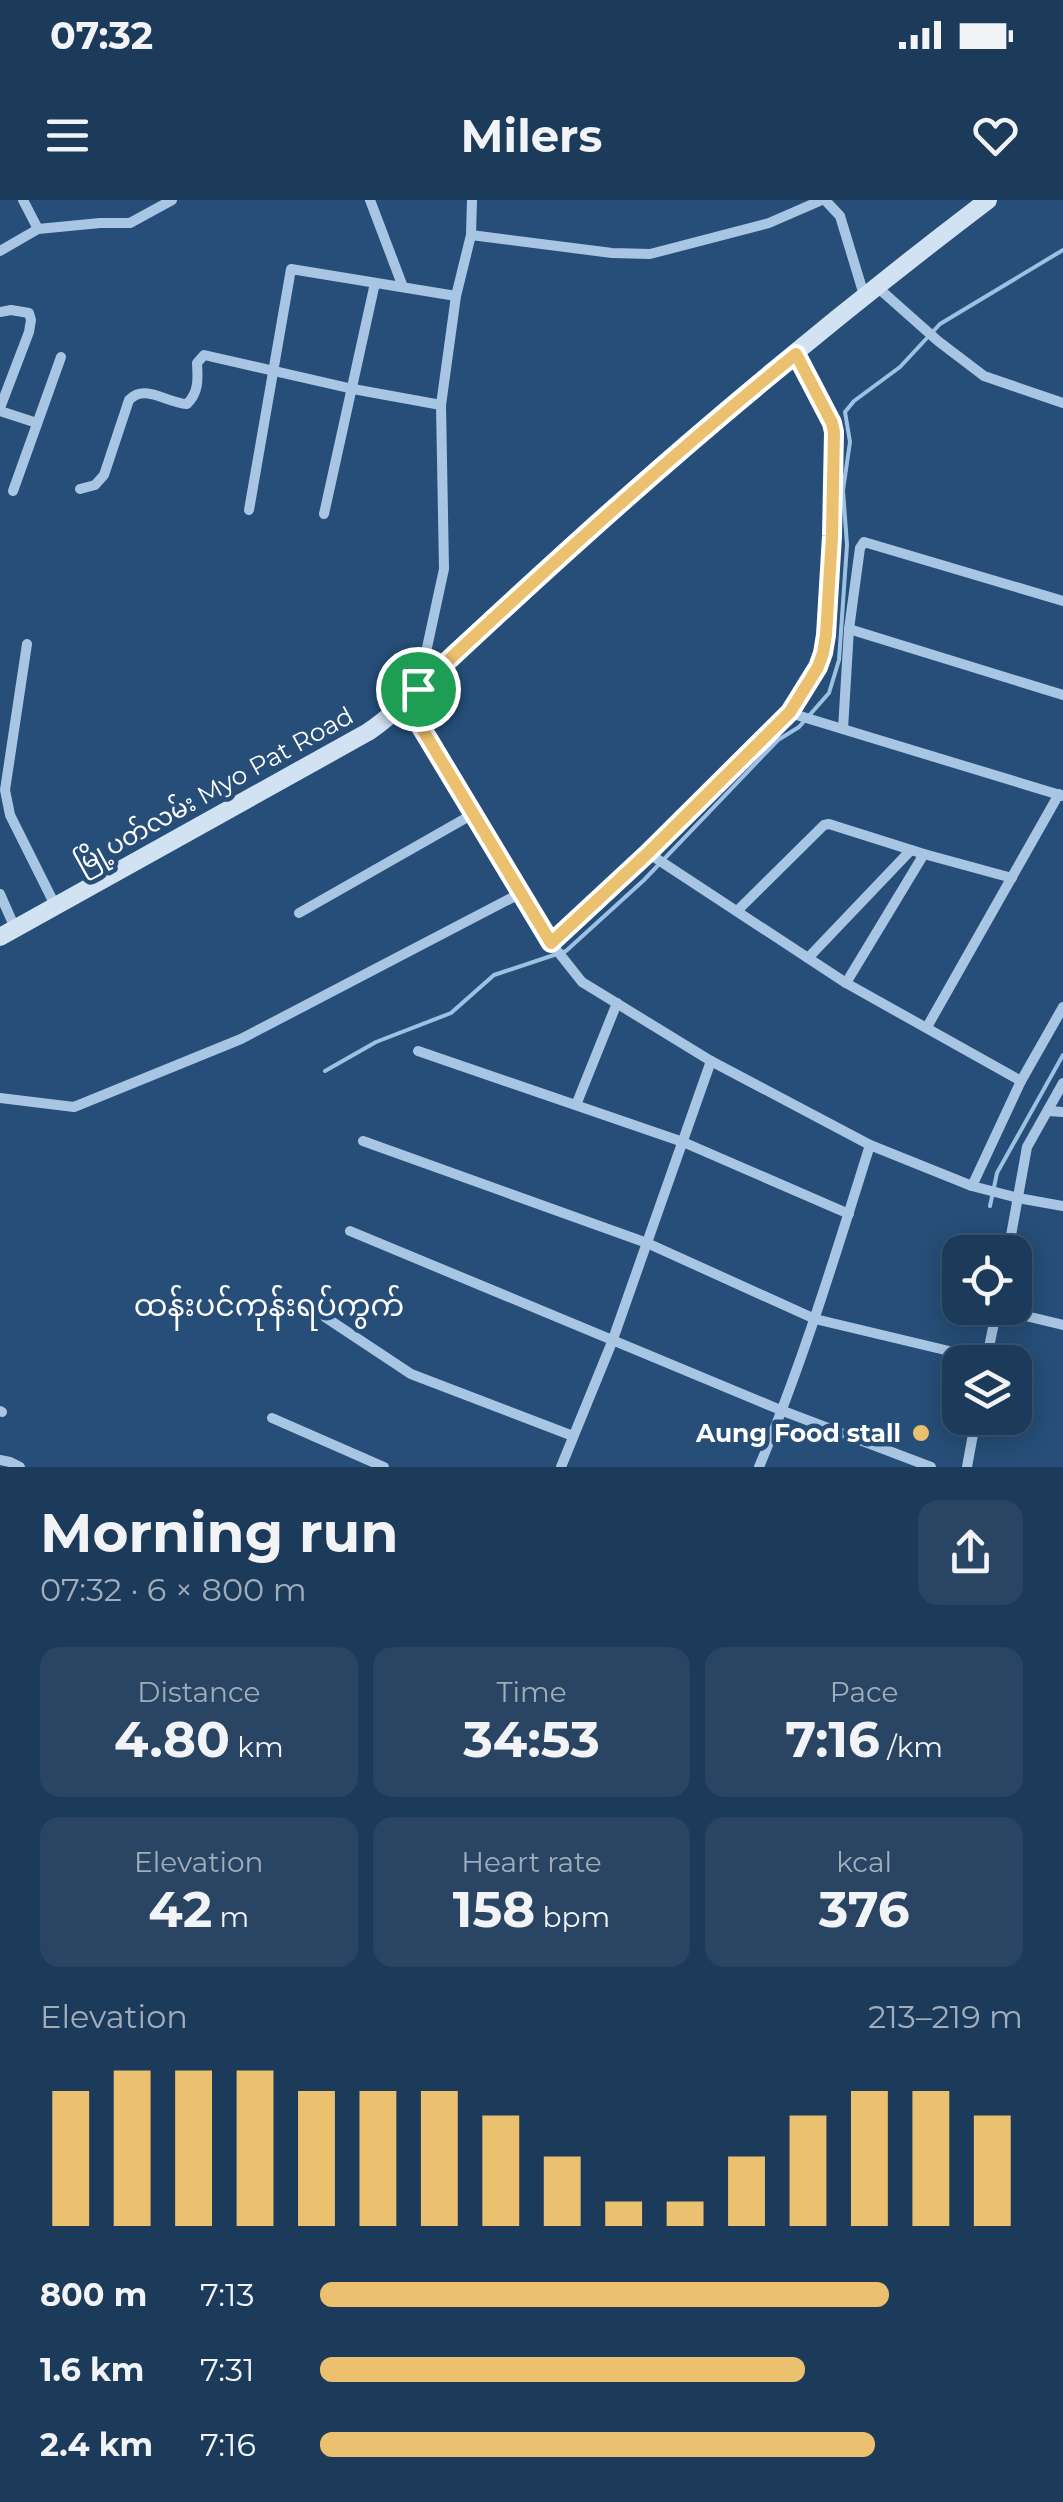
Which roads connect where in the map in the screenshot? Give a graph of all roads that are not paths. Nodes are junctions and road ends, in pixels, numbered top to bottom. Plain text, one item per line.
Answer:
1 (24, 200) edge
2 (172, 200) edge
3 (370, 200) edge
4 (472, 200) edge
5 (824, 200) edge
6 (988, 200) edge
7 (38, 229) junction
8 (471, 235) junction
9 (0, 251) edge
10 (374, 283) junction
11 (403, 288) junction
12 (870, 290) junction
13 (456, 296) junction
14 (0, 312) edge
15 (796, 354) junction
16 (60, 357) dead end
17 (273, 372) junction
18 (4, 384) edge
19 (353, 389) junction
20 (1063, 403) edge
21 (441, 405) junction
22 (0, 410) edge
23 (37, 424) junction
24 (80, 489) dead end
25 (13, 491) dead end
26 (249, 510) dead end
27 (324, 514) dead end
28 (1063, 601) edge
29 (849, 629) junction
30 (27, 644) dead end
31 (418, 689) junction
32 (1063, 695) edge
33 (790, 712) junction
34 (843, 729) junction
35 (1061, 795) edge
36 (473, 814) junction
37 (911, 850) junction
38 (648, 853) junction
39 (924, 854) junction
40 (1012, 878) junction
41 (520, 893) junction
42 (0, 894) edge
43 (56, 907) junction
44 (737, 911) junction
45 (298, 913) dead end
46 (8, 932) edge
47 (551, 943) junction
48 (808, 958) junction
49 (846, 982) junction
50 (617, 1003) junction
51 (1063, 1008) edge
52 (927, 1027) junction
53 (418, 1051) dead end
54 (711, 1061) junction
55 (1021, 1081) junction
56 (1063, 1083) edge
57 (0, 1098) edge
58 (576, 1105) junction
59 (1048, 1110) junction
60 (1063, 1112) edge
61 (363, 1140) dead end
62 (683, 1142) junction
63 (870, 1145) junction
64 (972, 1186) junction
65 (1018, 1198) junction
66 (1063, 1206) edge
67 (849, 1214) junction
68 (350, 1231) dead end
69 (1011, 1235) edge
70 (647, 1243) junction
71 (325, 1316) dead end
72 (1032, 1317) edge
73 (816, 1318) junction
74 (1063, 1325) edge
75 (612, 1342) junction
76 (942, 1351) edge
77 (782, 1411) junction
78 (272, 1418) dead end
79 (973, 1435) edge
80 (574, 1436) junction
81 (0, 1460) edge
82 (20, 1467) edge
83 (384, 1467) edge
84 (561, 1467) edge
85 (758, 1467) edge
86 (931, 1467) edge
87 (968, 1467) edge

1 - 7 street
2 - 7 street
3 - 11 street
4 - 8 street
5 - 8 street
5 - 12 street
6 - 12 main road, မြို့ပတ်လမ်း Myo Pat Road
7 - 9 street
8 - 13 street
10 - 11 street
10 - 17 street
10 - 19 street
11 - 13 street
12 - 15 main road, မြို့ပတ်လမ်း Myo Pat Road
12 - 20 street
13 - 21 street
14 - 18 street
15 - 31 main road, မြို့ပတ်လမ်း Myo Pat Road
15 - 33 street
16 - 23 street
17 - 19 street
17 - 24 street
17 - 26 street
18 - 22 street
19 - 21 street
19 - 27 street
21 - 31 street
22 - 23 street
23 - 25 street
28 - 29 street
29 - 32 street
29 - 34 street
30 - 43 street
31 - 36 street
31 - 43 main road, မြို့ပတ်လမ်း Myo Pat Road
33 - 34 street
33 - 38 street
34 - 35 street
35 - 40 street
36 - 41 street
36 - 45 street
37 - 39 street
37 - 44 street
37 - 48 street
38 - 44 street
38 - 47 street
39 - 40 street
39 - 49 street
40 - 52 street
41 - 47 street
41 - 57 street
42 - 46 street
43 - 46 main road, မြို့ပတ်လမ်း Myo Pat Road
44 - 48 street
47 - 50 street
48 - 49 street
49 - 52 street
50 - 54 street
50 - 58 street
51 - 55 street
52 - 55 street
53 - 58 street
54 - 62 street
54 - 63 street
55 - 64 street
56 - 59 street
58 - 62 street
59 - 60 street
59 - 65 street
61 - 70 street
62 - 67 street
62 - 70 street
63 - 64 street
63 - 67 street
64 - 65 street
65 - 66 street
65 - 69 street
67 - 73 street
68 - 75 street
70 - 73 street
70 - 75 street
71 - 80 street
72 - 74 street
73 - 76 street
73 - 77 street
75 - 77 street
75 - 80 street
77 - 85 street
77 - 86 street
78 - 83 street
79 - 87 street
80 - 84 street
81 - 82 street

